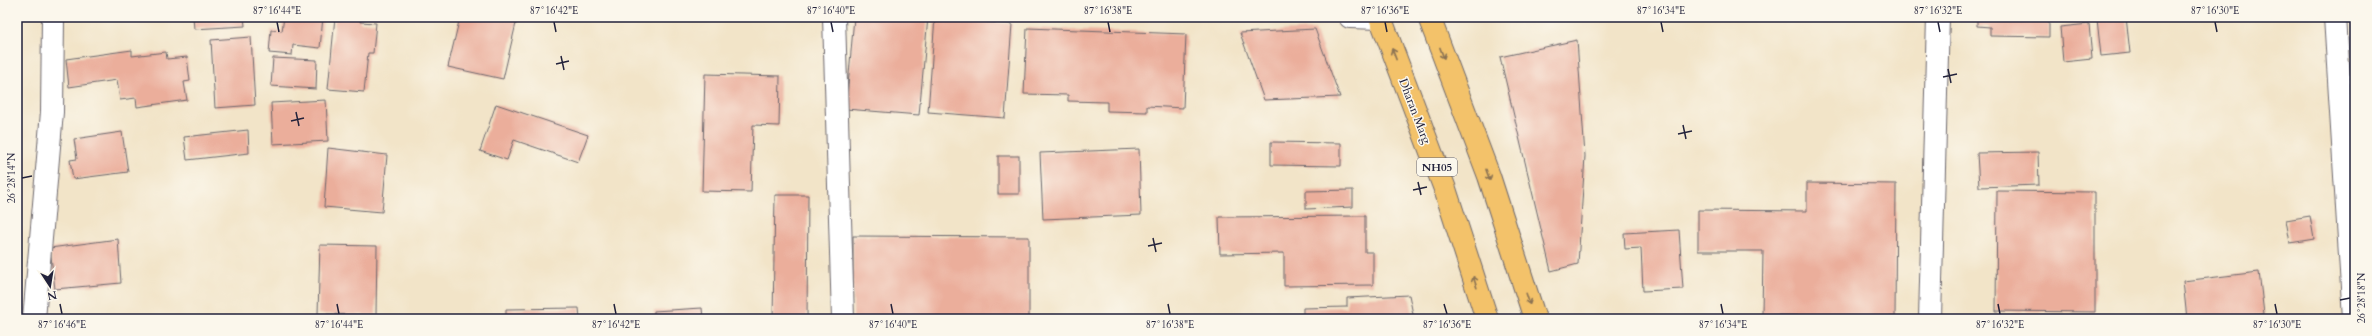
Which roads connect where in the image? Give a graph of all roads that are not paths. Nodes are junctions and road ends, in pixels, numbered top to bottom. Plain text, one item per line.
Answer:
1 (53, 17) edge
2 (834, 17) edge
3 (1350, 17) edge
4 (1429, 17) edge
5 (1938, 17) edge
6 (2335, 17) edge
7 (1380, 18) edge
8 (34, 319) edge
9 (843, 319) edge
10 (1487, 319) edge
11 (1535, 319) edge
12 (1930, 319) edge
13 (2354, 319) edge

1 - 8 street
2 - 9 street
3 - 7 street
4 -> 11 main road
5 - 12 street
6 - 13 street
10 -> 7 main road, Dharan Marg / NH05

